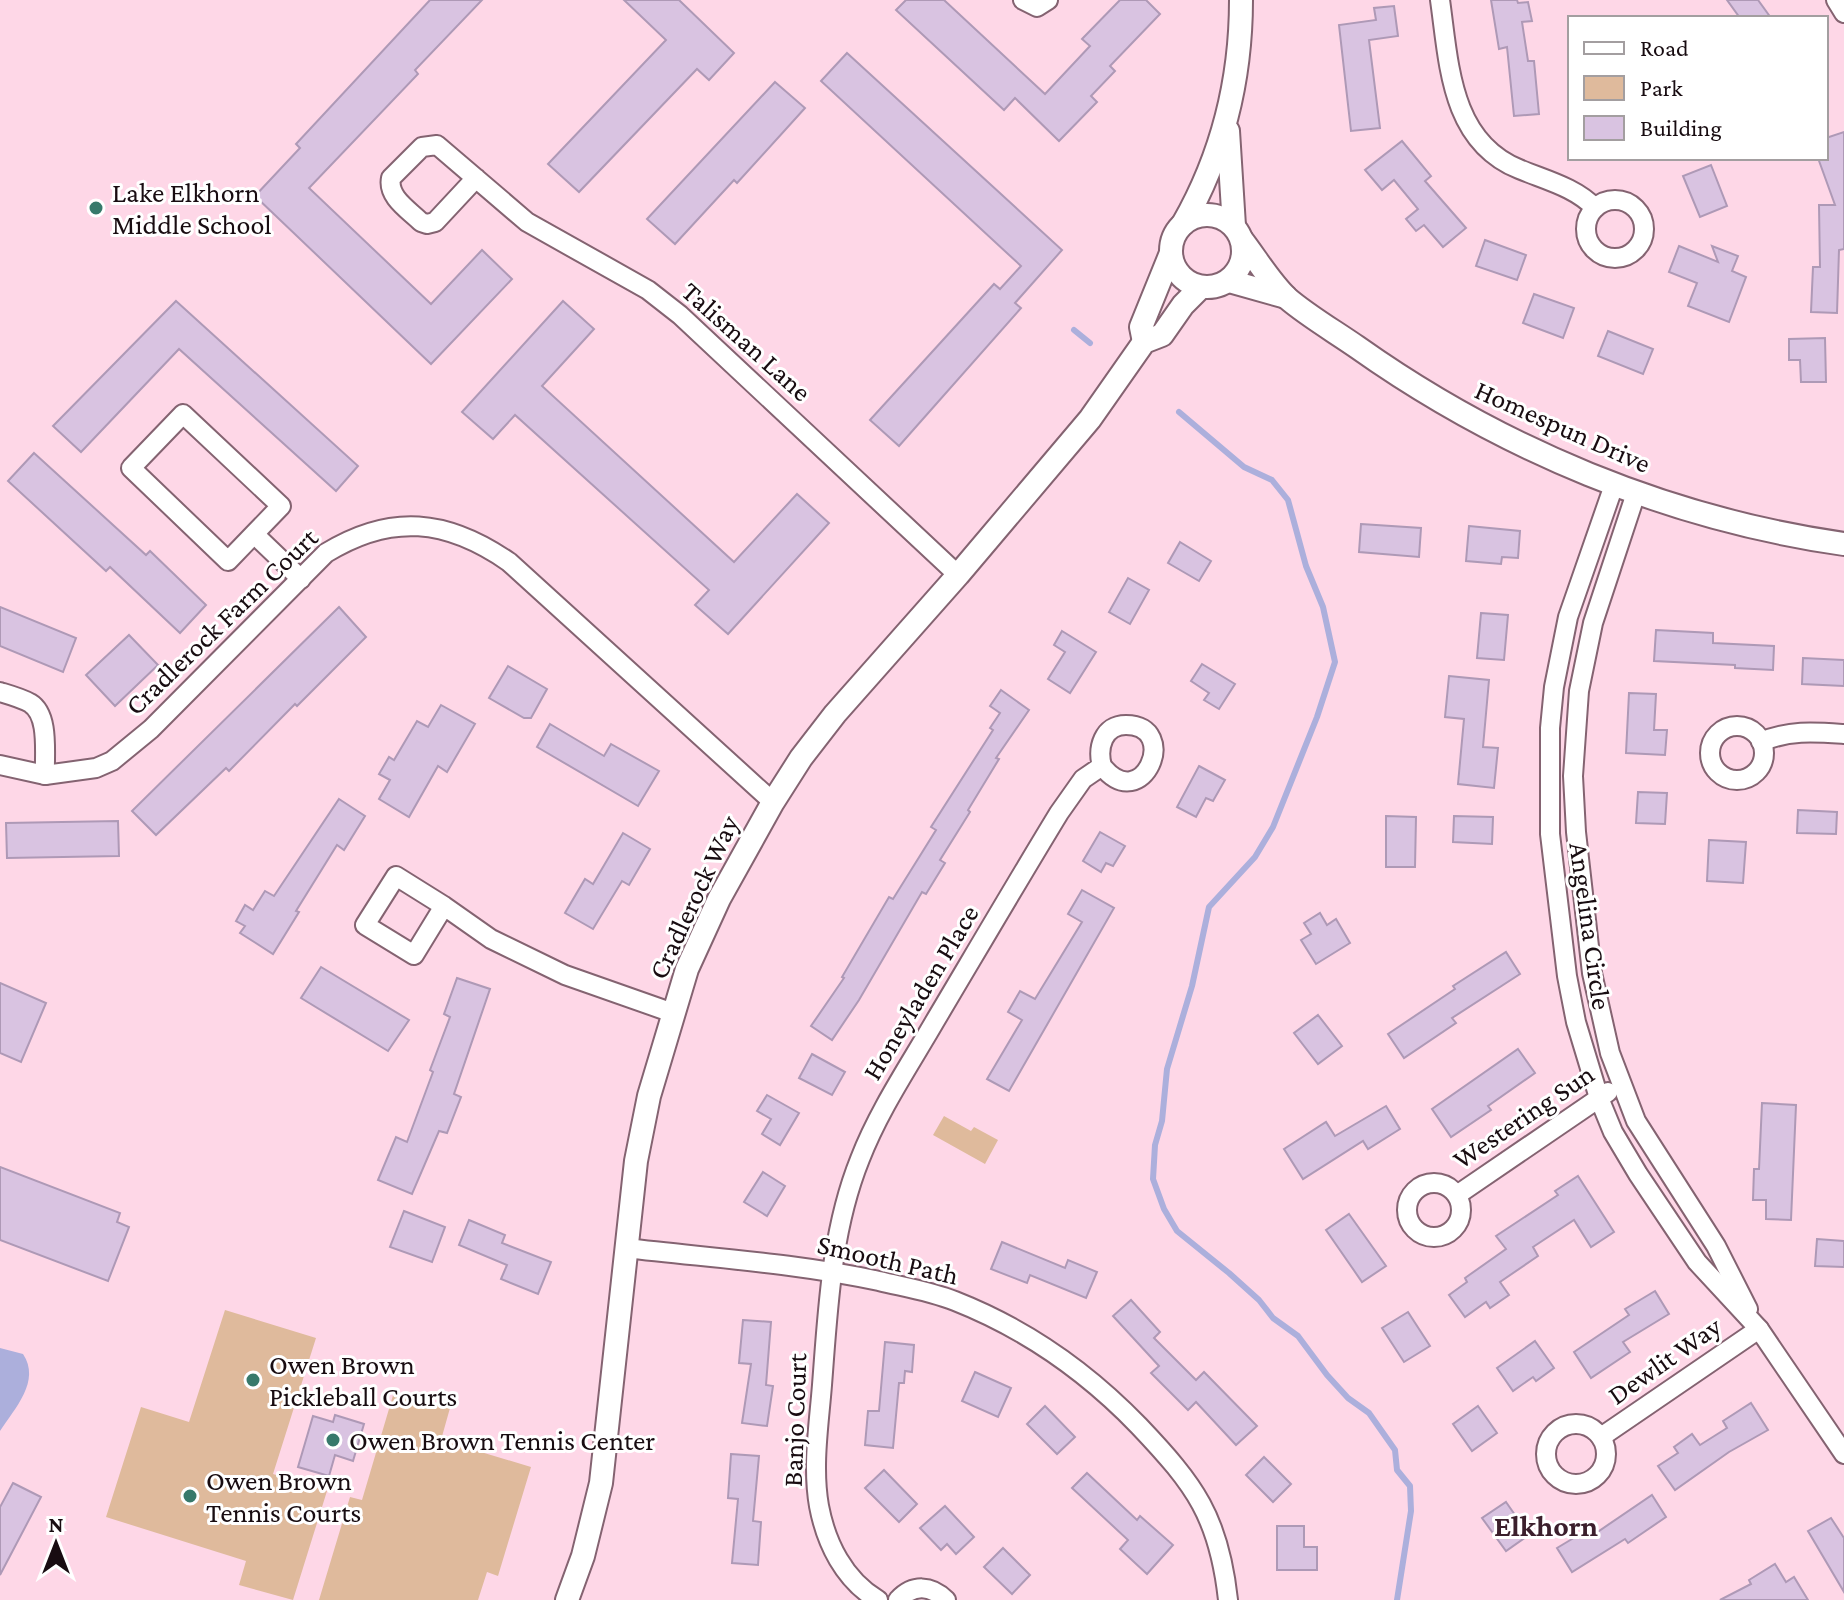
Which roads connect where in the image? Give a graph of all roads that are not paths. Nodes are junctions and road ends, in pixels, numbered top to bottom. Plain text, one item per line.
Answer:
1 (1023, 0) edge
2 (1048, 0) edge
3 (1241, 0) edge
4 (1440, 0) edge
5 (1836, 0) edge
6 (1844, 13) edge
7 (1227, 117) junction
8 (476, 178) junction
9 (1595, 208) dead end
10 (1183, 224) junction
11 (1238, 233) junction
12 (1171, 253) junction
13 (1229, 281) junction
14 (1201, 287) junction
15 (1286, 297) junction
16 (1144, 342) junction
17 (1614, 485) junction
18 (1636, 493) junction
19 (254, 534) junction
20 (1844, 544) edge
21 (958, 575) junction
22 (301, 579) junction
23 (0, 692) edge
24 (1844, 734) edge
25 (1761, 742) dead end
26 (0, 765) edge
27 (1102, 766) dead end
28 (45, 775) junction
29 (773, 802) junction
30 (444, 906) junction
31 (673, 1013) junction
32 (1620, 1084) junction
33 (1599, 1098) junction
34 (1457, 1195) dead end
35 (626, 1248) junction
36 (831, 1271) junction
37 (1759, 1329) junction
38 (1601, 1437) dead end
39 (1844, 1454) edge
40 (567, 1600) edge
41 (878, 1600) edge
42 (898, 1600) edge
43 (946, 1600) edge
44 (1228, 1600) edge

1 - 2 street
3 - 7 street
4 - 9 street
5 - 6 street
7 - 10 street
7 - 11 street
8 - 8 street, Talisman Lane
8 - 21 street, Talisman Lane
10 - 11 street
10 - 12 street
11 - 13 street
11 - 15 street, Homespun Drive
12 - 14 street
12 - 16 street, Cradlerock Way
13 - 14 street
13 - 15 street, Homespun Drive
14 - 16 street, Cradlerock Way
15 - 17 street, Homespun Drive
16 - 21 street, Cradlerock Way
17 - 18 street, Homespun Drive
17 - 33 street, Angelina Circle
18 - 20 street, Homespun Drive
18 - 32 street, Angelina Circle
19 - 19 street
19 - 22 street
21 - 29 street, Cradlerock Way
22 - 28 street, Cradlerock Farm Court
22 - 29 street, Cradlerock Farm Court
23 - 28 street
24 - 25 street
26 - 28 street, Cradlerock Farm Court
27 - 36 street, Honeyladen Place
29 - 31 street, Cradlerock Way
30 - 30 street
30 - 31 street
31 - 35 street, Cradlerock Way
32 - 33 street, Westering Sun
32 - 37 street, Angelina Circle
33 - 34 street, Westering Sun
33 - 37 street, Angelina Circle
35 - 36 street, Smooth Path
35 - 40 street, Cradlerock Way
36 - 41 street, Banjo Court
36 - 44 street, Smooth Path
37 - 38 street, Dewlit Way
37 - 39 street, Angelina Circle
42 - 43 street

